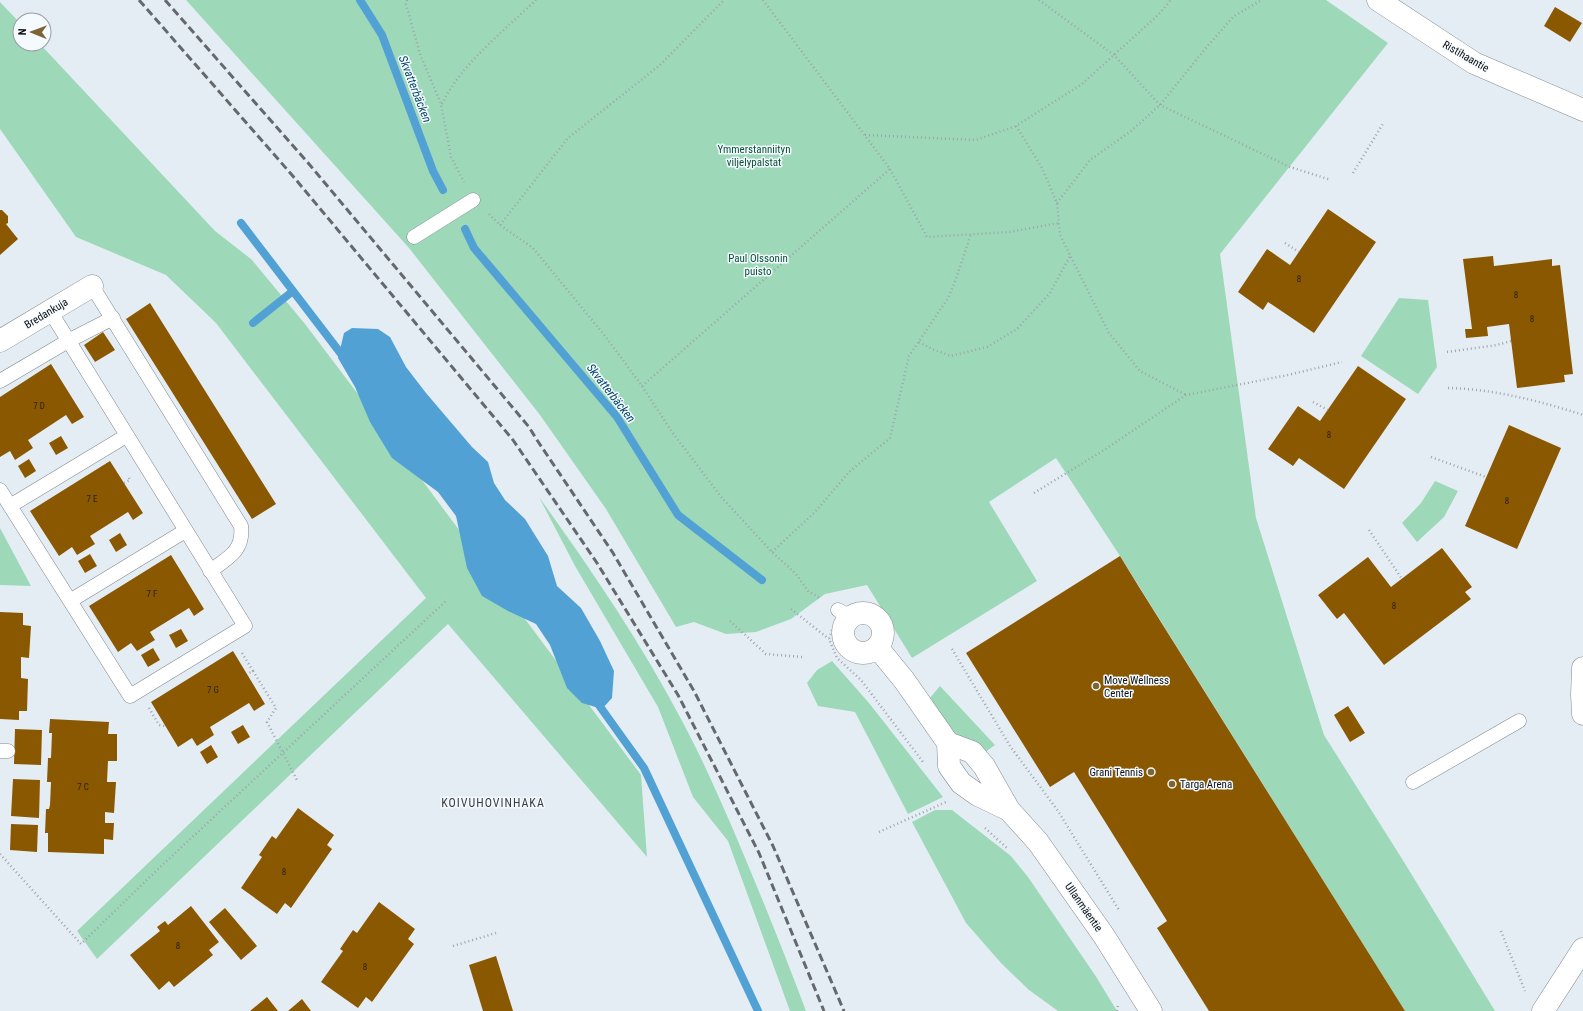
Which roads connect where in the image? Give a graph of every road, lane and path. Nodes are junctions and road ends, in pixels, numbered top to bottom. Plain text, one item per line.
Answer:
1 (407, 0) edge
2 (536, 0) edge
3 (724, 0) edge
4 (763, 0) edge
5 (1039, 0) edge
6 (1171, 0) edge
7 (1262, 0) edge
8 (1378, 0) edge
9 (1114, 55) junction
10 (441, 104) junction
11 (1160, 105) junction
12 (1583, 110) edge
13 (1384, 122) dead end
14 (1016, 126) junction
15 (865, 135) junction
16 (890, 169) junction
17 (1352, 173) dead end
18 (1331, 180) dead end
19 (473, 200) junction
20 (1057, 203) junction
21 (1059, 223) junction
22 (500, 225) junction
23 (971, 234) junction
24 (414, 237) dead end
25 (1285, 243) dead end
26 (1299, 252) dead end
27 (1070, 255) junction
28 (92, 286) joint
29 (50, 311) junction
30 (112, 318) junction
31 (0, 341) edge
32 (68, 341) junction
33 (1511, 341) dead end
34 (918, 342) junction
35 (1447, 352) dead end
36 (1342, 362) dead end
37 (0, 381) edge
38 (642, 386) junction
39 (1448, 388) dead end
40 (1186, 395) junction
41 (1313, 402) dead end
42 (1328, 410) dead end
43 (1583, 415) edge
44 (126, 436) junction
45 (1431, 457) dead end
46 (1486, 477) dead end
47 (0, 490) edge
48 (1034, 493) dead end
49 (10, 506) junction
50 (1369, 530) dead end
51 (185, 531) junction
52 (772, 552) junction
53 (210, 571) junction
54 (1402, 579) dead end
55 (447, 600) dead end
56 (70, 601) junction
57 (791, 609) dead end
58 (844, 613) joint
59 (730, 621) dead end
60 (231, 634) junction
61 (829, 639) dead end
62 (952, 649) dead end
63 (802, 657) dead end
64 (1583, 668) edge
65 (253, 671) junction
66 (247, 674) dead end
67 (1583, 714) edge
68 (1519, 721) dead end
69 (282, 754) junction
70 (298, 782) dead end
71 (1414, 782) dead end
72 (953, 799) dead end
73 (879, 832) dead end
74 (0, 854) edge
75 (1120, 912) dead end
76 (1501, 931) dead end
77 (496, 933) dead end
78 (453, 946) dead end
79 (1583, 949) edge
80 (1526, 992) dead end
81 (1150, 1011) edge
82 (1543, 1011) edge

1 - 10 path
2 - 10 path
3 - 22 path
4 - 15 path
5 - 9 path
6 - 9 path
7 - 11 path
8 - 12 street, Ristihaantie
9 - 11 path
9 - 14 path
10 - 19 path
11 - 18 path
11 - 20 path
13 - 17 path
14 - 15 path
14 - 20 path
15 - 16 path
16 - 23 path
16 - 38 path
19 - 22 path
19 - 24 lane
20 - 21 path
21 - 23 path
21 - 27 path
22 - 38 path
23 - 34 path
25 - 26 path
27 - 34 path
27 - 40 path
28 - 29 street, Bredankuja
28 - 30 lane
29 - 31 street, Bredankuja
29 - 32 lane
30 - 32 lane
30 - 53 lane
32 - 37 lane
32 - 44 lane
33 - 35 path
34 - 52 path
36 - 40 path
38 - 52 path
39 - 43 path
40 - 48 path
41 - 42 path
44 - 49 lane
44 - 51 lane
45 - 46 path
47 - 49 lane
49 - 56 lane
50 - 54 path
51 - 53 lane
51 - 56 lane
52 - 58 path
53 - 60 lane
55 - 69 path
56 - 60 lane
57 - 61 path
58 - 81 street, Ullanmäentie
59 - 63 path
60 - 65 path
62 - 75 path
64 - 67 street
65 - 66 path
65 - 69 path
68 - 71 lane
69 - 70 path
69 - 74 path
72 - 73 path
76 - 80 path
77 - 78 path
79 - 82 street

